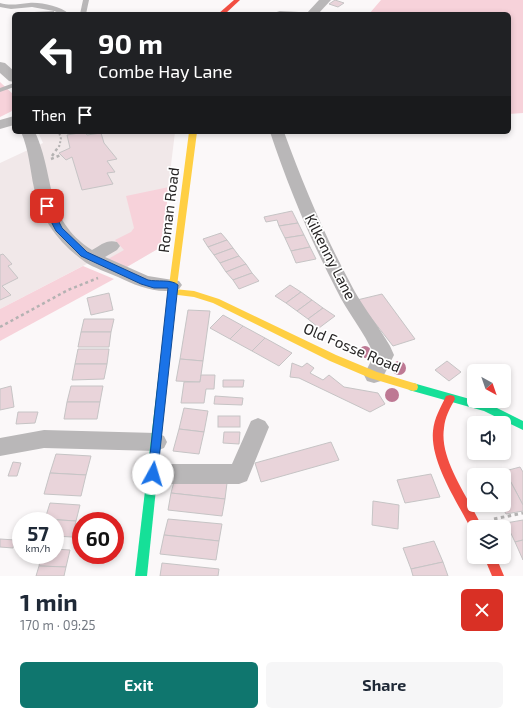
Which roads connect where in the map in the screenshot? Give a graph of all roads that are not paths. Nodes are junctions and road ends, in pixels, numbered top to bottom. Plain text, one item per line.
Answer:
1 (86, 0) edge
2 (238, 0) edge
3 (325, 0) edge
4 (0, 5) edge
5 (61, 12) edge
6 (83, 12) edge
7 (223, 12) edge
8 (314, 12) edge
9 (0, 66) edge
10 (12, 76) edge
11 (12, 86) edge
12 (0, 90) edge
13 (12, 121) edge
14 (0, 125) edge
15 (29, 134) edge
16 (193, 134) edge
17 (278, 134) edge
18 (111, 246) dead end
19 (91, 258) junction
20 (173, 289) junction
21 (374, 375) junction
22 (450, 399) junction
23 (523, 426) edge
24 (258, 427) dead end
25 (156, 442) junction
26 (0, 447) edge
27 (153, 474) junction
28 (474, 520) edge
29 (493, 564) edge
30 (141, 576) edge
31 (498, 576) edge

1 - 6 lane
2 - 7 main road
3 - 8 street
4 - 5 lane
9 - 10 street
11 - 12 lane
13 - 14 street
15 - 19 street
16 - 20 main road, Roman Road
17 - 21 street, Kilkenny Lane
18 - 19 street
19 - 20 street
20 - 21 main road, Old Fosse Road
20 - 25 main road, Roman Road
21 - 22 main road, Old Fosse Road
22 - 23 main road, Old Fosse Road
22 - 28 main road
24 - 27 street
25 - 26 street
25 - 27 main road, Roman Road
27 - 30 main road, Roman Road
29 - 31 main road

